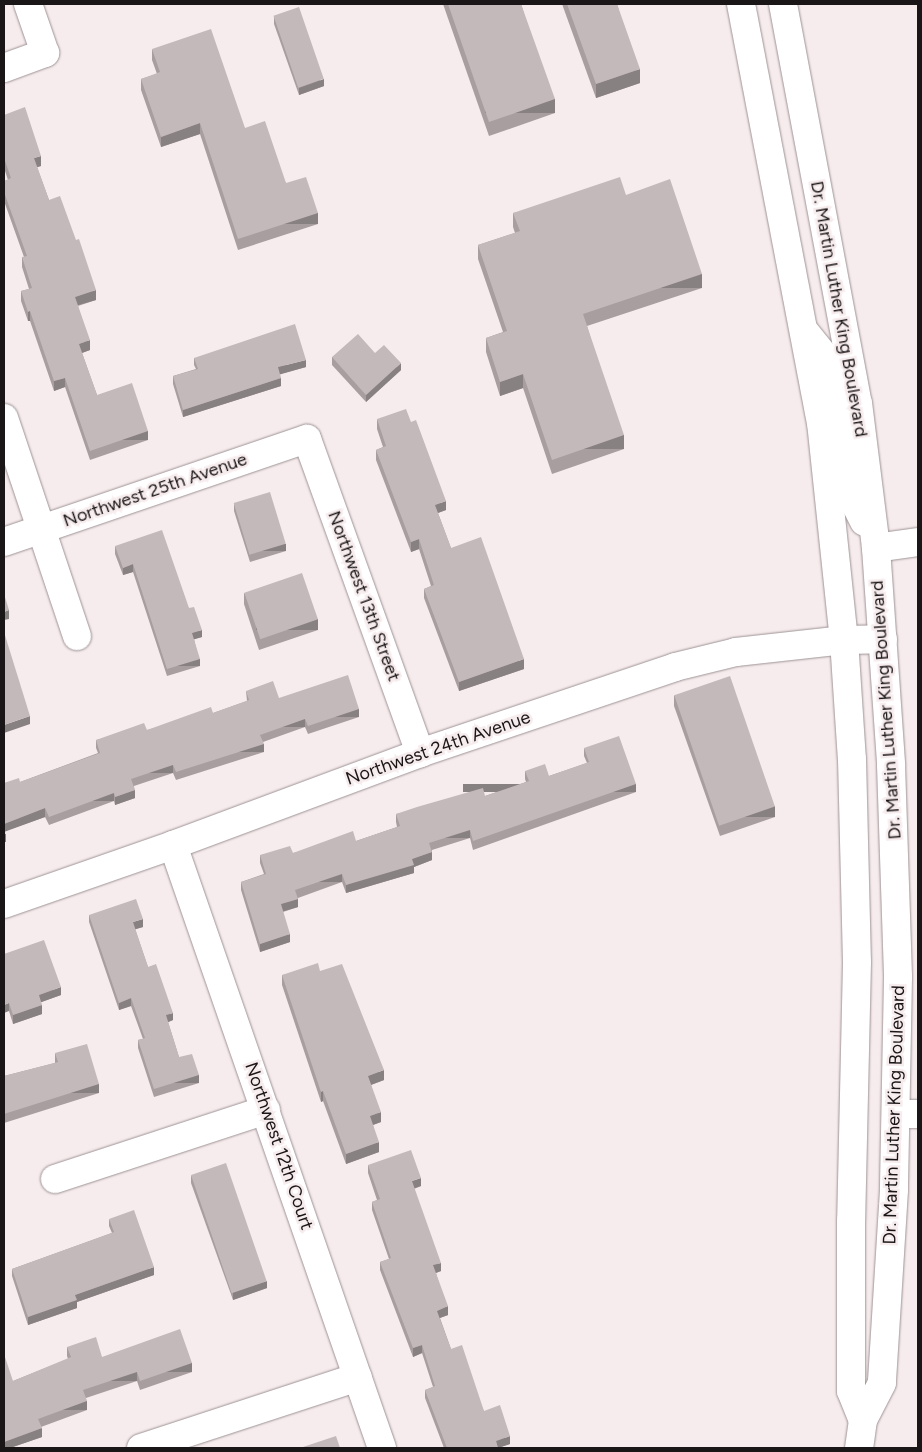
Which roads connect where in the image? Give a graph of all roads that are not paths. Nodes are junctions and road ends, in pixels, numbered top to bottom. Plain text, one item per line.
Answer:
1 (28, 4) edge
2 (741, 4) edge
3 (782, 4) edge
4 (4, 68) edge
5 (804, 330) junction
6 (4, 418) edge
7 (307, 439) joint
8 (41, 529) junction
9 (4, 542) edge
10 (918, 542) edge
11 (876, 548) junction
12 (77, 636) dead end
13 (883, 639) junction
14 (844, 640) junction
15 (420, 753) junction
16 (173, 845) junction
17 (4, 904) edge
18 (266, 1110) junction
19 (908, 1114) edge
20 (55, 1179) dead end
21 (358, 1377) junction
22 (863, 1420) junction
23 (141, 1448) edge
24 (382, 1448) edge
25 (859, 1448) edge

1 - 4 main road
2 - 5 main road, Dr. Martin Luther King Boulevard
3 - 11 main road, Dr. Martin Luther King Boulevard
5 - 11 main road
5 - 14 main road, Dr. Martin Luther King Boulevard
6 - 8 main road
7 - 8 main road, Northwest 25th Avenue
7 - 15 main road, Northwest 13th Street
8 - 9 main road, Northwest 25th Avenue
8 - 12 main road
10 - 11 main road
11 - 13 main road, Dr. Martin Luther King Boulevard
13 - 14 main road, Northwest 24th Avenue
13 - 19 main road, Dr. Martin Luther King Boulevard
14 - 15 main road, Northwest 24th Avenue
14 - 22 main road, Dr. Martin Luther King Boulevard
15 - 16 main road, Northwest 24th Avenue
16 - 17 main road, Northwest 24th Avenue
16 - 18 main road, Northwest 12th Court
18 - 20 main road
18 - 21 main road, Northwest 12th Court
19 - 22 main road, Dr. Martin Luther King Boulevard
21 - 23 main road
21 - 24 main road, Northwest 12th Court
22 - 25 main road, Dr. Martin Luther King Boulevard

